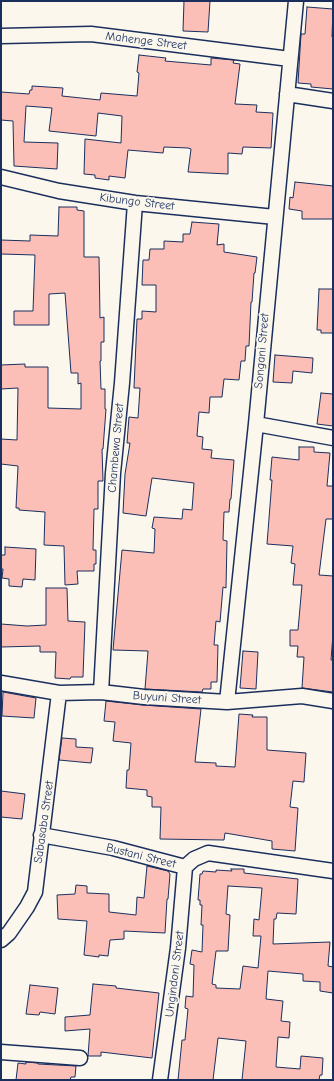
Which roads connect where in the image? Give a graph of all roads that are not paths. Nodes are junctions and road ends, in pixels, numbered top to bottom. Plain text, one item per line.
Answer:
1 (296, 1) edge
2 (1, 36) edge
3 (290, 59) junction
4 (287, 94) junction
5 (333, 101) edge
6 (1, 177) edge
7 (135, 204) junction
8 (275, 217) junction
9 (256, 424) junction
10 (333, 438) edge
11 (1, 683) edge
12 (101, 692) junction
13 (59, 693) junction
14 (333, 701) edge
15 (227, 702) junction
16 (41, 835) junction
17 (185, 867) junction
18 (333, 871) edge
19 (1, 940) edge
20 (1, 1052) edge
21 (80, 1058) dead end
22 (160, 1080) edge

1 - 3 street, Songani Street
2 - 3 street, Mahenge Street
3 - 4 street, Songani Street
4 - 5 street
4 - 8 street, Songani Street
6 - 7 street, Kibungo Street
7 - 8 street, Kibungo Street
7 - 12 street, Chambewa Street
8 - 9 street, Songani Street
9 - 10 street
9 - 15 street, Songani Street
11 - 13 street, Buyuni Street
12 - 13 street, Buyuni Street
12 - 15 street, Buyuni Street
13 - 16 street, Sabasaba Street
14 - 15 street, Buyuni Street
16 - 17 street, Bustani Street
16 - 19 street, Sabasaba Street
17 - 18 street, Bustani Street
17 - 22 street, Ungindoni Street
20 - 21 street

